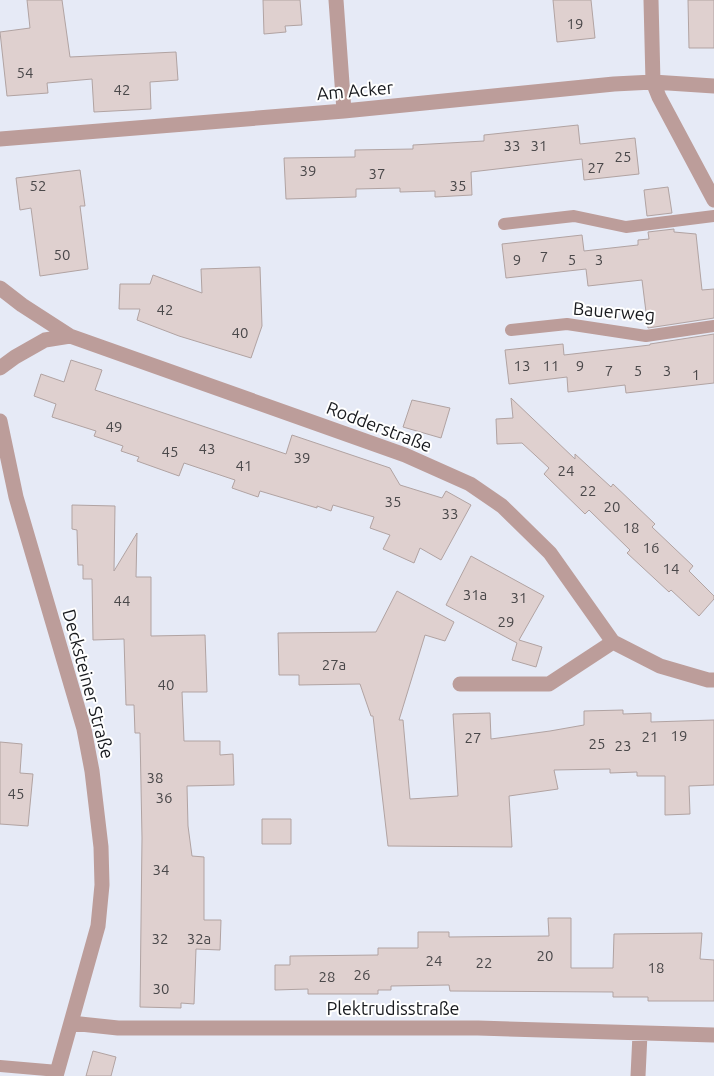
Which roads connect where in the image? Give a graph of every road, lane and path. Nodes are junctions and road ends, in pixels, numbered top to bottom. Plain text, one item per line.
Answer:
1 (336, 0) edge
2 (652, 0) edge
3 (653, 82) junction
4 (714, 86) edge
5 (344, 111) junction
6 (0, 139) edge
7 (714, 200) edge
8 (714, 216) edge
9 (504, 224) dead end
10 (0, 288) edge
11 (714, 326) edge
12 (511, 330) dead end
13 (70, 336) junction
14 (0, 368) edge
15 (0, 421) edge
16 (613, 642) junction
17 (714, 680) edge
18 (460, 684) dead end
19 (72, 1023) junction
20 (640, 1034) junction
21 (714, 1035) edge
22 (0, 1066) edge
23 (57, 1073) edge
24 (638, 1076) edge

1 - 5 street
2 - 3 street
3 - 4 street, Am Acker
3 - 5 street, Am Acker
3 - 7 street
5 - 6 street, Am Acker
8 - 9 lane
10 - 13 street, Rodderstraße
11 - 12 lane, Bauerweg
13 - 14 street, Rodderstraße
13 - 16 street, Rodderstraße
15 - 19 street, Decksteiner Straße
16 - 17 street, Rodderstraße
16 - 18 street
19 - 20 street, Plektrudisstraße
19 - 23 street, Decksteiner Straße
20 - 21 street, Plektrudisstraße
20 - 24 street
22 - 23 lane

